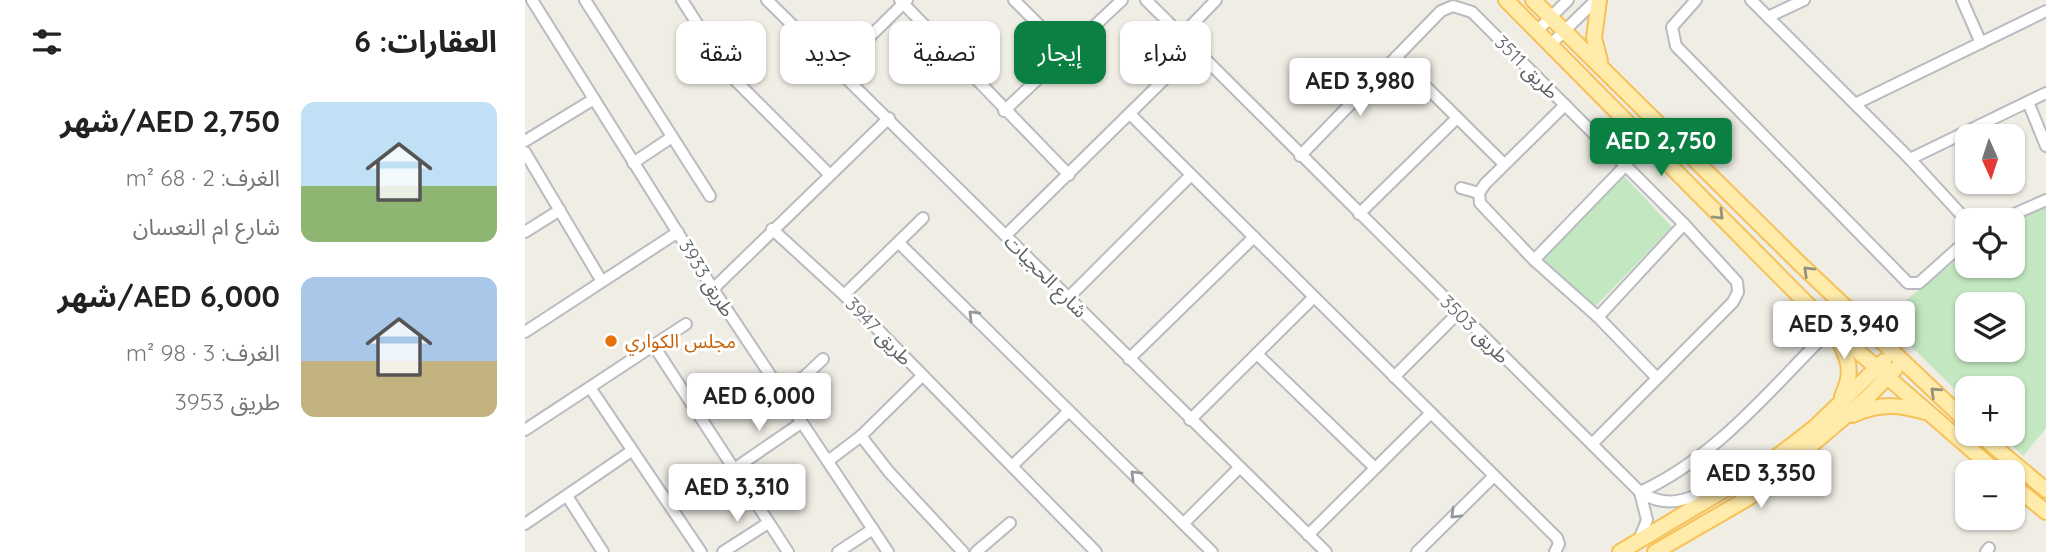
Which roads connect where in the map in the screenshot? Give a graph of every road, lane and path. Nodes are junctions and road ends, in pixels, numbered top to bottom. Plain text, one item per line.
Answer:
1 (532, 0) edge
2 (585, 0) edge
3 (682, 0) edge
4 (1014, 0) edge
5 (1122, 0) edge
6 (1146, 0) edge
7 (1216, 0) edge
8 (1506, 0) edge
9 (1534, 0) edge
10 (1568, 0) edge
11 (1597, 0) edge
12 (1696, 0) edge
13 (1751, 0) edge
14 (1804, 0) edge
15 (1962, 0) edge
16 (903, 1) edge
17 (775, 2) edge
18 (2046, 11) edge
19 (1552, 17) junction
20 (1768, 17) junction
21 (793, 21) edge
22 (1035, 21) edge
23 (1099, 21) edge
24 (1167, 21) edge
25 (1196, 21) edge
26 (875, 30) edge
27 (1565, 30) junction
28 (1538, 31) junction
29 (1981, 43) junction
30 (1551, 44) junction
31 (1396, 57) junction
32 (1211, 65) edge
33 (1602, 66) junction
34 (854, 84) edge
35 (1032, 84) edge
36 (1160, 84) edge
37 (2046, 93) edge
38 (593, 99) junction
39 (2028, 102) junction
40 (1855, 104) junction
41 (1565, 105) junction
42 (1004, 111) junction
43 (1130, 114) junction
44 (888, 118) junction
45 (1457, 118) junction
46 (672, 137) junction
47 (525, 141) edge
48 (2046, 146) edge
49 (525, 152) edge
50 (1300, 156) junction
51 (1910, 159) junction
52 (633, 163) junction
53 (1504, 164) junction
54 (1626, 165) junction
55 (829, 174) junction
56 (1069, 175) junction
57 (1191, 175) junction
58 (1461, 188) dead end
59 (1479, 194) junction
60 (711, 196) dead end
61 (2046, 200) edge
62 (1955, 208) edge
63 (2025, 209) edge
64 (560, 210) junction
65 (1359, 214) junction
66 (922, 218) dead end
67 (1685, 224) junction
68 (772, 229) junction
69 (525, 232) edge
70 (678, 232) junction
71 (1006, 235) junction
72 (1254, 237) junction
73 (899, 243) junction
74 (1955, 251) edge
75 (1534, 260) junction
76 (601, 280) junction
77 (713, 289) junction
78 (844, 295) junction
79 (1314, 297) junction
80 (1068, 298) junction
81 (1458, 313) junction
82 (1598, 317) junction
83 (686, 324) dead end
84 (1831, 328) junction
85 (525, 332) edge
86 (1817, 343) dead end
87 (654, 346) junction
88 (1257, 354) junction
89 (1897, 357) junction
90 (823, 359) dead end
91 (1129, 359) junction
92 (1883, 371) junction
93 (922, 376) junction
94 (1394, 377) junction
95 (1656, 377) junction
96 (591, 389) junction
97 (779, 390) junction
98 (1839, 404) junction
99 (1069, 411) junction
100 (1955, 411) edge
101 (1431, 413) junction
102 (1927, 413) junction
103 (1191, 420) junction
104 (801, 423) junction
105 (1837, 424) junction
106 (525, 430) edge
107 (861, 436) junction
108 (1592, 444) junction
109 (1993, 446) edge
110 (630, 452) junction
111 (1983, 460) edge
112 (828, 461) junction
113 (1012, 466) junction
114 (734, 468) junction
115 (1239, 468) junction
116 (1375, 468) junction
117 (1494, 476) junction
118 (1747, 478) junction
119 (1666, 480) junction
120 (2046, 490) edge
121 (1640, 492) junction
122 (2025, 495) edge
123 (567, 496) junction
124 (1665, 502) junction
125 (2046, 512) edge
126 (768, 523) junction
127 (1010, 523) dead end
128 (1184, 523) junction
129 (525, 524) edge
130 (873, 529) junction
131 (1308, 535) junction
132 (1639, 540) junction
133 (603, 552) edge
134 (701, 552) edge
135 (723, 552) edge
136 (788, 552) edge
137 (838, 552) edge
138 (888, 552) edge
139 (963, 552) edge
140 (976, 552) edge
141 (1096, 552) edge
142 (1212, 552) edge
143 (1326, 552) edge
144 (1416, 552) edge
145 (1555, 552) edge
146 (1620, 552) edge
147 (1655, 552) edge

1 - 38 street, طريق 3933
2 - 46 street
3 - 55 street
4 - 22 street
5 - 23 street
6 - 24 street, طريق 3503
7 - 25 street
8 - 28 main road
9 - 19 main road
10 - 19 street
11 - 27 street
11 - 33 main road
12 - 74 street
13 - 20 street
14 - 20 street
15 - 29 street
16 - 26 street
16 - 42 street
17 - 21 street, شارع الحجيات
18 - 29 street
19 - 27 main road
19 - 28 street
20 - 40 street
27 - 30 street
27 - 33 main road
28 - 30 main road
29 - 40 street
30 -> 84 main road
31 - 41 street, طريق 3511
31 - 45 street
31 - 50 street, طريق 3511
32 - 50 street, طريق 3503
89 -> 33 main road
34 - 44 street, شارع الحجيات
35 - 42 street
36 - 43 street
37 - 39 street
38 - 47 street
38 - 52 street, طريق 3933
39 - 48 street
39 - 51 street
40 - 51 street
41 - 53 street
41 - 54 street, طريق 3511
42 - 56 street
43 - 56 street
43 - 57 street
44 - 55 street
44 - 71 street, شارع الحجيات
45 - 53 street
45 - 65 street
46 - 52 street
46 - 60 street
49 - 64 street
50 - 65 street, طريق 3503
51 - 62 street
52 - 70 street, طريق 3933
53 - 59 street
54 - 67 street, طريق 3511
54 - 75 street
55 - 68 street
56 - 71 street
57 - 72 street
57 - 80 street
58 - 59 street
59 - 75 street
61 - 63 street
64 - 69 street
64 - 76 street
65 - 81 street, طريق 3503
66 - 73 street
67 - 82 street
67 - 95 street, طريق 3511
68 - 77 street
68 - 78 street, طريق 3947
70 - 76 street
70 - 77 street, طريق 3933
71 - 80 street, شارع الحجيات
72 - 79 street
72 - 91 street
73 - 78 street
99 -> 73 street
75 - 82 street
76 - 85 street
77 - 97 street, طريق 3933
78 - 93 street, طريق 3947
79 - 88 street
79 - 94 street
80 - 91 street, شارع الحجيات
81 - 94 street
81 - 108 street, طريق 3503
82 - 95 street
83 - 87 street
84 - 92 main road
84 - 98 main road
86 - 119 street
87 - 96 street
87 - 114 street
88 - 103 street
88 - 116 street
89 - 92 main road
100 -> 89 main road
90 - 97 street
91 - 103 street, شارع الحجيات
92 - 98 main road
92 - 102 main road
92 - 105 main road
93 - 107 street
93 - 113 street, طريق 3947
94 - 101 street
95 - 108 street, طريق 3511
96 - 106 street
96 - 110 street
97 - 104 street, طريق 3933
98 - 118 main road
99 - 113 street
128 -> 99 street
101 - 116 street
101 - 117 street
102 - 105 main road
102 - 111 main road
103 - 115 street, شارع الحجيات
104 - 112 street, طريق 3933
104 - 114 street
105 - 147 main road
107 - 112 street
107 - 139 street
108 - 121 street, طريق 3503
109 - 120 main road
110 - 123 street
110 - 134 street
112 - 130 street, طريق 3933
113 - 141 street, طريق 3947
114 - 126 street
115 - 128 street
115 - 131 street, شارع الحجيات
116 - 131 street
117 -> 144 street
117 - 145 street
118 - 124 street
118 - 132 main road
119 - 121 street
119 - 124 street
121 - 124 street
121 - 132 street
122 - 125 main road
123 - 129 street
123 - 133 street
126 - 135 street
126 - 136 street
127 - 140 street
128 - 142 street
130 - 137 street
130 - 138 street, طريق 3933
131 - 143 street, شارع الحجيات
132 - 146 main road

